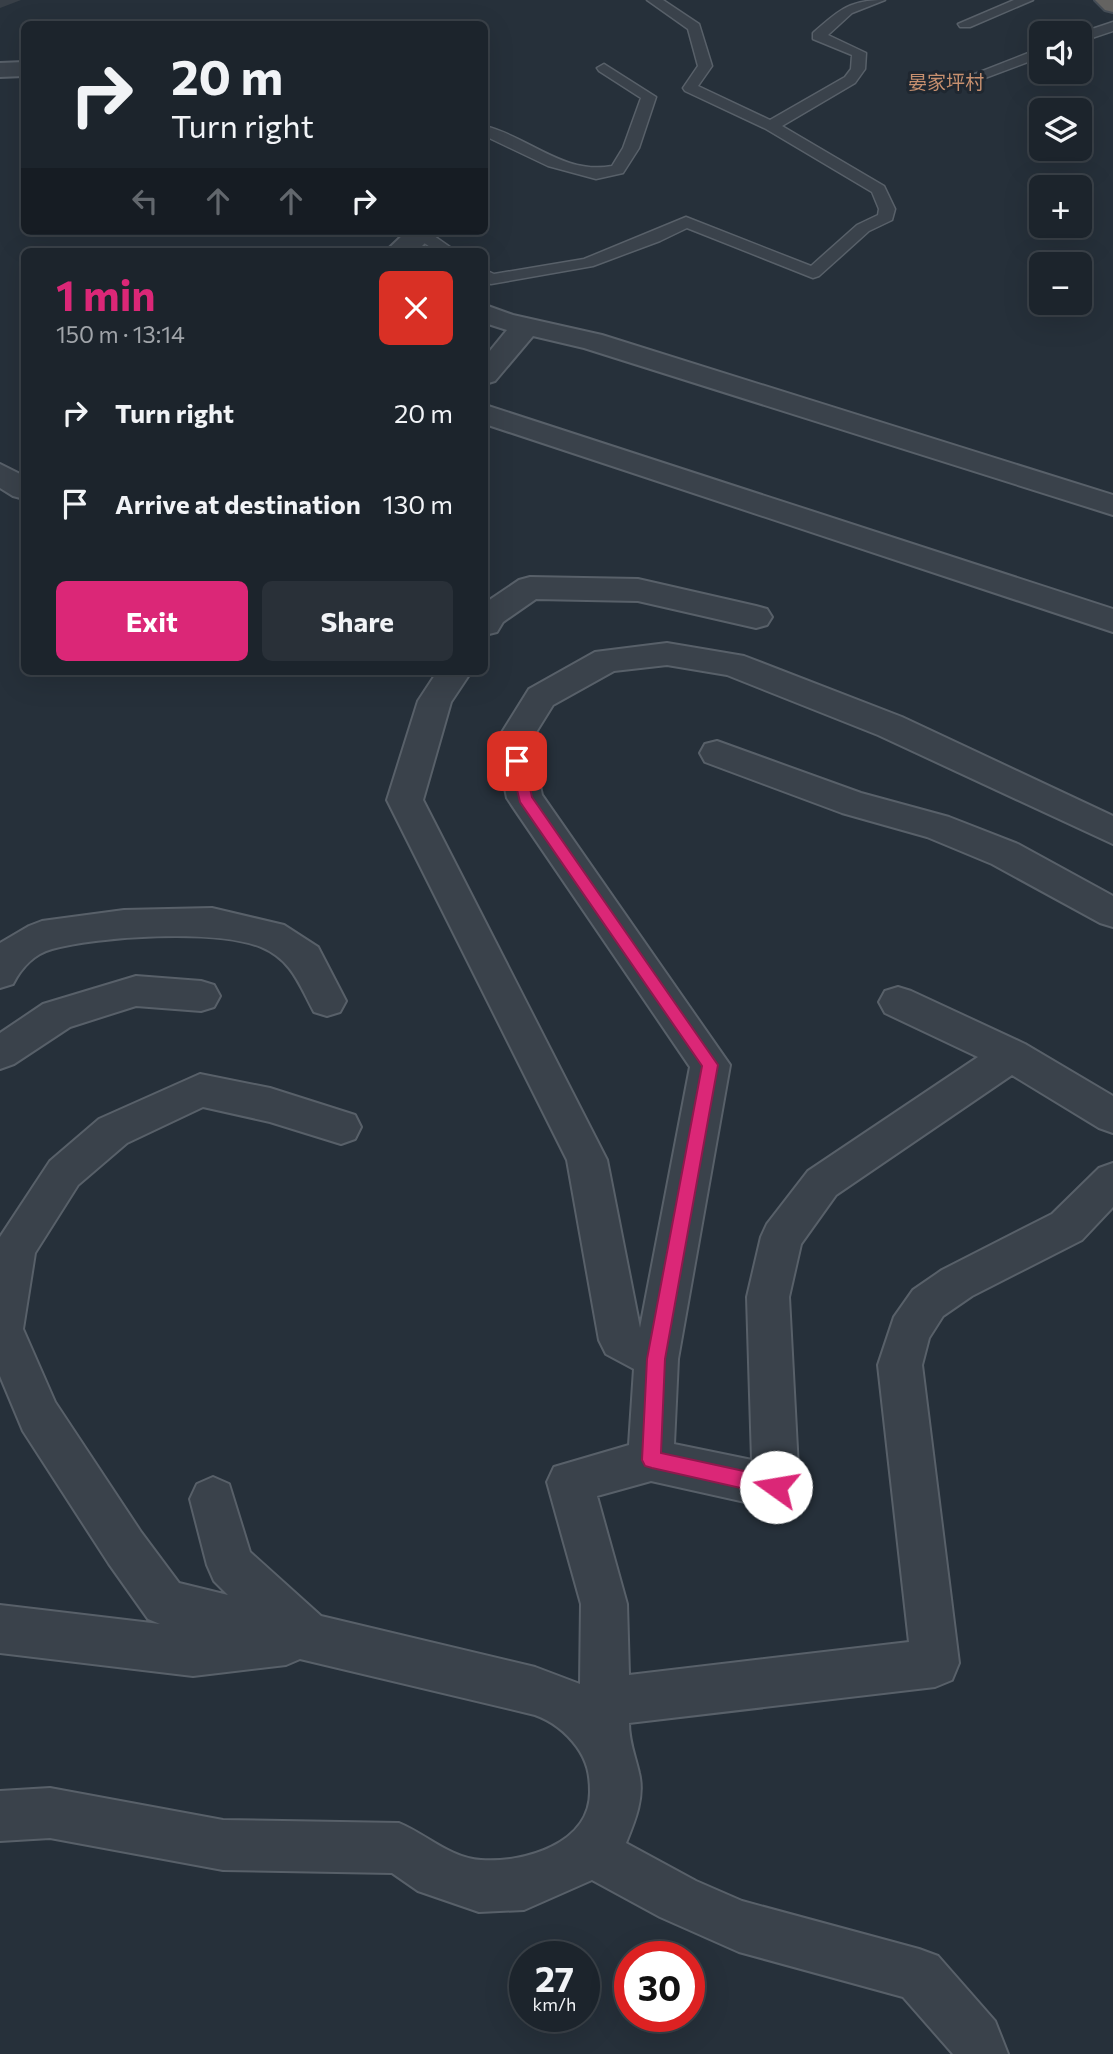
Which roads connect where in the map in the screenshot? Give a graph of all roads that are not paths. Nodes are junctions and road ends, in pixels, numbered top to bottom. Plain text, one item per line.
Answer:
1 (654, 0) edge
2 (878, 0) edge
3 (1026, 0) edge
4 (1107, 0) edge
5 (1113, 5) edge
6 (965, 24) dead end
7 (1113, 26) edge
8 (1092, 34) edge
9 (1029, 57) edge
10 (604, 68) dead end
11 (21, 69) edge
12 (0, 70) edge
13 (964, 81) dead end
14 (771, 126) junction
15 (488, 132) edge
16 (416, 235) edge
17 (424, 235) edge
18 (403, 248) edge
19 (443, 248) edge
20 (488, 277) edge
21 (488, 314) edge
22 (526, 326) junction
23 (488, 372) edge
24 (488, 415) edge
25 (0, 474) edge
26 (21, 487) edge
27 (1113, 505) edge
28 (756, 617) dead end
29 (488, 619) edge
30 (1113, 621) edge
31 (452, 675) edge
32 (716, 753) dead end
33 (1113, 831) edge
34 (1113, 913) edge
35 (0, 973) edge
36 (201, 996) dead end
37 (327, 1001) dead end
38 (898, 1002) dead end
39 (0, 1053) edge
40 (1011, 1055) junction
41 (1113, 1116) edge
42 (341, 1127) dead end
43 (1113, 1180) edge
44 (0, 1326) edge
45 (1, 1332) edge
46 (656, 1359) junction
47 (652, 1460) junction
48 (213, 1499) dead end
49 (0, 1629) edge
50 (309, 1638) junction
51 (605, 1723) junction
52 (0, 1816) edge
53 (589, 1851) junction
54 (981, 2054) edge

1 - 14 lane
2 - 14 lane
3 - 6 lane
4 - 5 highway
7 - 8 lane
9 - 13 lane
10 - 15 lane
11 - 12 street
14 - 20 lane
16 - 18 street
17 - 19 lane
21 - 22 street
22 - 23 street
22 - 27 street
24 - 30 street
25 - 26 street
28 - 29 street
31 - 46 street
32 - 34 street
33 - 46 street
35 - 37 street
36 - 39 street
38 - 40 street
40 - 41 street
40 - 47 street
42 - 45 street
43 - 51 street
44 - 45 street
45 - 50 street
46 - 47 street
47 - 51 street
48 - 50 street
49 - 50 street
50 - 51 street
51 - 53 street
52 - 53 street
53 - 54 street

